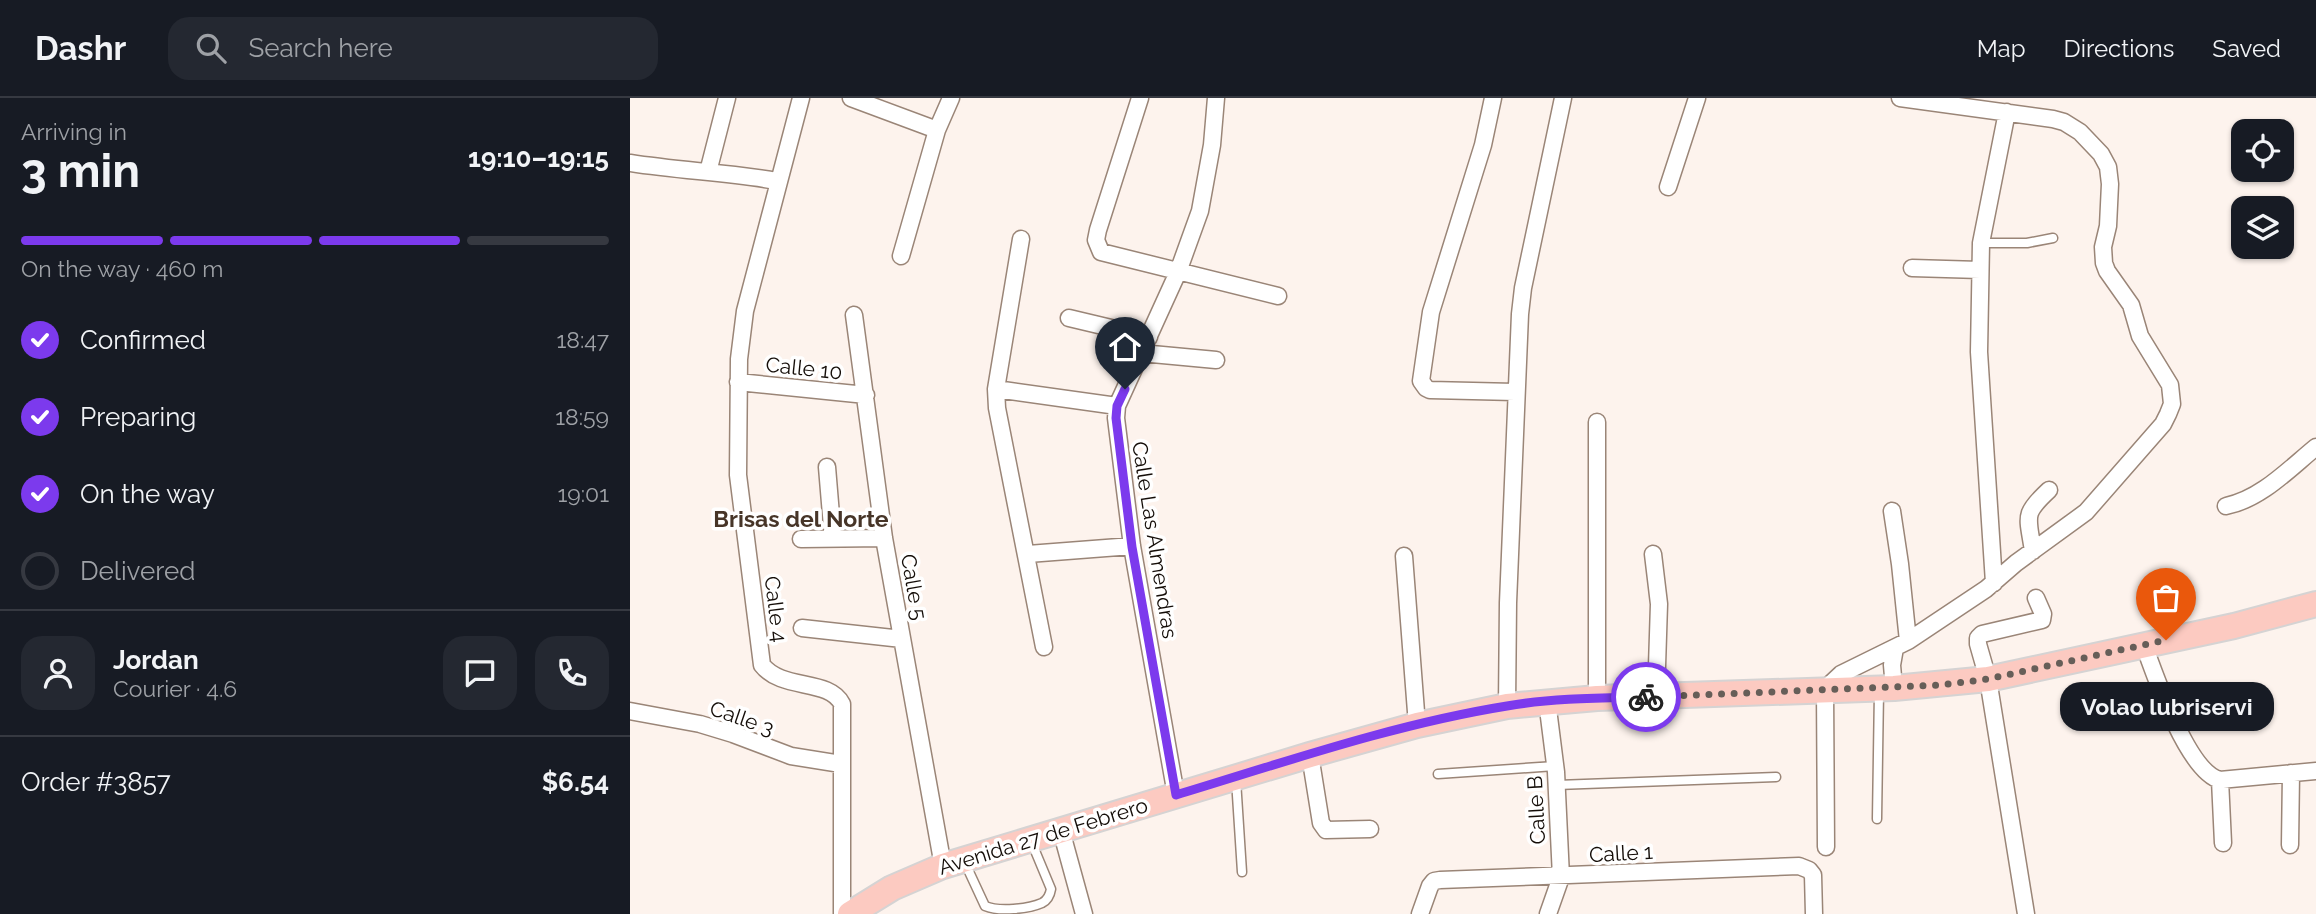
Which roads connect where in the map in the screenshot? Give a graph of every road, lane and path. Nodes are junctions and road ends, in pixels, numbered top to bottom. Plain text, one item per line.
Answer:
1 (727, 98) edge
2 (800, 98) edge
3 (851, 98) edge
4 (951, 98) edge
5 (1140, 98) edge
6 (1216, 98) edge
7 (1493, 98) edge
8 (1563, 98) edge
9 (1697, 98) edge
10 (1900, 98) edge
11 (2007, 112) junction
12 (937, 130) junction
13 (630, 163) edge
14 (708, 172) junction
15 (777, 181) junction
16 (1668, 187) dead end
17 (2053, 238) dead end
18 (1021, 239) dead end
19 (1981, 243) junction
20 (901, 256) dead end
21 (1912, 268) dead end
22 (1980, 270) junction
23 (1178, 272) junction
24 (1278, 296) dead end
25 (854, 314) dead end
26 (1069, 318) dead end
27 (1149, 337) junction
28 (1141, 354) junction
29 (1216, 359) dead end
30 (738, 382) junction
31 (996, 389) junction
32 (1515, 392) junction
33 (866, 395) junction
34 (1117, 406) junction
35 (1597, 422) dead end
36 (2316, 447) edge
37 (827, 467) dead end
38 (2049, 490) dead end
39 (2226, 506) dead end
40 (1892, 511) dead end
41 (884, 538) junction
42 (833, 539) junction
43 (801, 540) dead end
44 (1132, 547) junction
45 (2033, 551) junction
46 (1028, 554) junction
47 (1653, 554) dead end
48 (1404, 556) dead end
49 (1994, 583) junction
50 (2036, 598) dead end
51 (2316, 604) edge
52 (802, 628) dead end
53 (902, 639) junction
54 (1902, 644) junction
55 (2144, 645) junction
56 (1044, 647) dead end
57 (1988, 679) junction
58 (1887, 688) junction
59 (1825, 690) junction
60 (1656, 697) junction
61 (1597, 698) junction
62 (1547, 701) junction
63 (1507, 706) junction
64 (630, 711) edge
65 (1417, 725) junction
66 (1310, 755) junction
67 (841, 764) junction
68 (1555, 766) junction
69 (2316, 771) edge
70 (2291, 773) junction
71 (1438, 774) dead end
72 (1236, 777) junction
73 (1776, 777) dead end
74 (2220, 780) junction
75 (1557, 785) junction
76 (1176, 795) junction
77 (1877, 819) dead end
78 (1061, 830) junction
79 (1370, 830) dead end
80 (1031, 839) junction
81 (2223, 843) dead end
82 (2290, 845) dead end
83 (1826, 847) dead end
84 (953, 863) junction
85 (1242, 872) dead end
86 (1561, 877) junction
87 (842, 914) edge
88 (850, 914) edge
89 (1084, 914) edge
90 (1420, 914) edge
91 (1548, 914) edge
92 (1814, 914) edge
93 (2026, 914) edge

1 - 14 street
2 - 15 street
3 - 12 street
4 - 12 street
5 - 23 street
6 - 23 street, Calle Las Almendras
7 - 32 street
8 - 32 street
9 - 16 street
10 - 11 street
11 - 19 street
11 - 45 street
12 - 20 street
13 - 14 street
14 - 15 street
15 - 30 street
17 - 19 lane
18 - 31 street
19 - 22 street
21 - 22 street
22 - 49 street
23 - 24 street
23 - 27 street, Calle Las Almendras
25 - 33 street, Calle 5
26 - 27 street
27 - 28 street, Calle Las Almendras
28 - 29 street
28 - 34 street, Calle Las Almendras
30 - 33 street, Calle 10
30 - 67 street, Calle 4
31 - 34 street
31 - 46 street
32 - 63 street
33 - 41 street, Calle 5
34 - 44 street, Calle Las Almendras
35 - 61 street
36 - 39 street
37 - 42 street
38 - 45 street
40 - 54 street
41 - 42 street
41 - 53 street, Calle 5
42 - 43 street
44 - 46 street
44 - 76 street, Calle Las Almendras
45 - 49 street
46 - 56 street
47 - 60 street
48 - 65 street
49 - 54 street
50 - 57 street
51 - 55 main road, Avenida 27 de Febrero
52 - 53 street
53 - 84 street, Calle 5
54 - 58 street
54 - 59 street
55 - 57 main road, Avenida 27 de Febrero
55 - 74 street
57 - 58 main road, Avenida 27 de Febrero
57 - 93 street
58 - 59 main road, Avenida 27 de Febrero
58 - 77 lane
59 - 60 main road, Avenida 27 de Febrero
59 - 83 street
60 - 61 main road, Avenida 27 de Febrero
61 - 62 main road, Avenida 27 de Febrero
62 - 63 main road, Avenida 27 de Febrero
62 - 68 street, Calle B
63 - 65 main road, Avenida 27 de Febrero
64 - 67 street, Calle 3
65 - 66 main road, Avenida 27 de Febrero
66 - 72 main road, Avenida 27 de Febrero
66 - 79 street
67 - 87 street, Calle 4
68 - 71 lane
68 - 75 street, Calle B
69 - 70 street
70 - 74 street
70 - 82 street
72 - 76 main road, Avenida 27 de Febrero
72 - 85 lane
73 - 75 lane
74 - 81 street
75 - 86 street, Calle B
76 - 78 main road, Avenida 27 de Febrero
78 - 80 main road, Avenida 27 de Febrero
78 - 89 street
80 - 84 main road, Avenida 27 de Febrero
80 - 84 lane
84 - 88 main road, Avenida 27 de Febrero
86 - 90 street, Calle 1
86 - 91 street, Calle B
86 - 92 street, Calle 1

